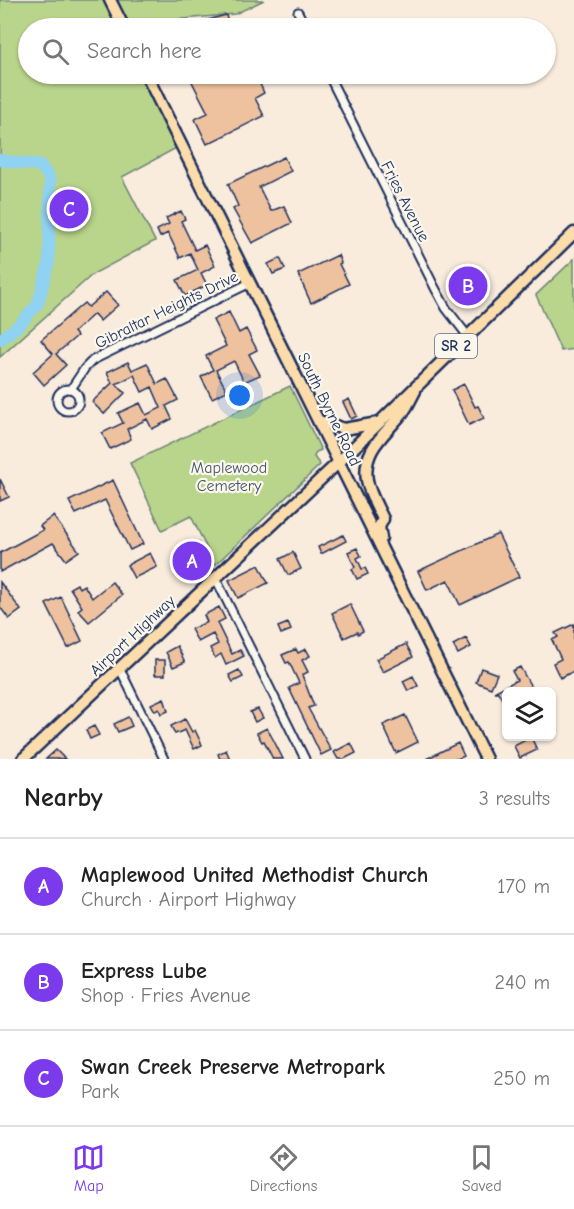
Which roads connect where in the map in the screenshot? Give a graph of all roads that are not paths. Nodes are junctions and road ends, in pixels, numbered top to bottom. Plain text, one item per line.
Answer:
1 (110, 0) edge
2 (298, 12) dead end
3 (119, 18) edge
4 (301, 18) edge
5 (151, 84) edge
6 (333, 84) edge
7 (574, 233) edge
8 (250, 283) junction
9 (467, 335) junction
10 (419, 382) junction
11 (71, 389) dead end
12 (319, 421) junction
13 (379, 423) junction
14 (340, 461) junction
15 (382, 547) junction
16 (215, 577) junction
17 (119, 667) junction
18 (23, 759) edge
19 (164, 759) edge
20 (305, 759) edge
21 (486, 759) edge

1 - 3 main road
2 - 4 street
5 - 8 main road, South Byrne Road
6 - 9 street, Fries Avenue
7 - 9 main road, Airport Highway / SR 2
8 - 11 street, Gibraltar Heights Drive
8 - 12 main road, South Byrne Road
9 - 10 main road, Airport Highway / SR 2
10 - 13 main road, Airport Highway / SR 2
10 - 15 main road
12 - 13 main road
12 - 14 main road, South Byrne Road
13 - 14 main road, Airport Highway / SR 2
14 - 15 main road, South Byrne Road
14 - 16 main road, Airport Highway / SR 2
15 - 21 main road, South Byrne Road
16 - 17 main road, Airport Highway / SR 2
16 - 20 street
17 - 18 main road, Airport Highway / SR 2
17 - 19 street

